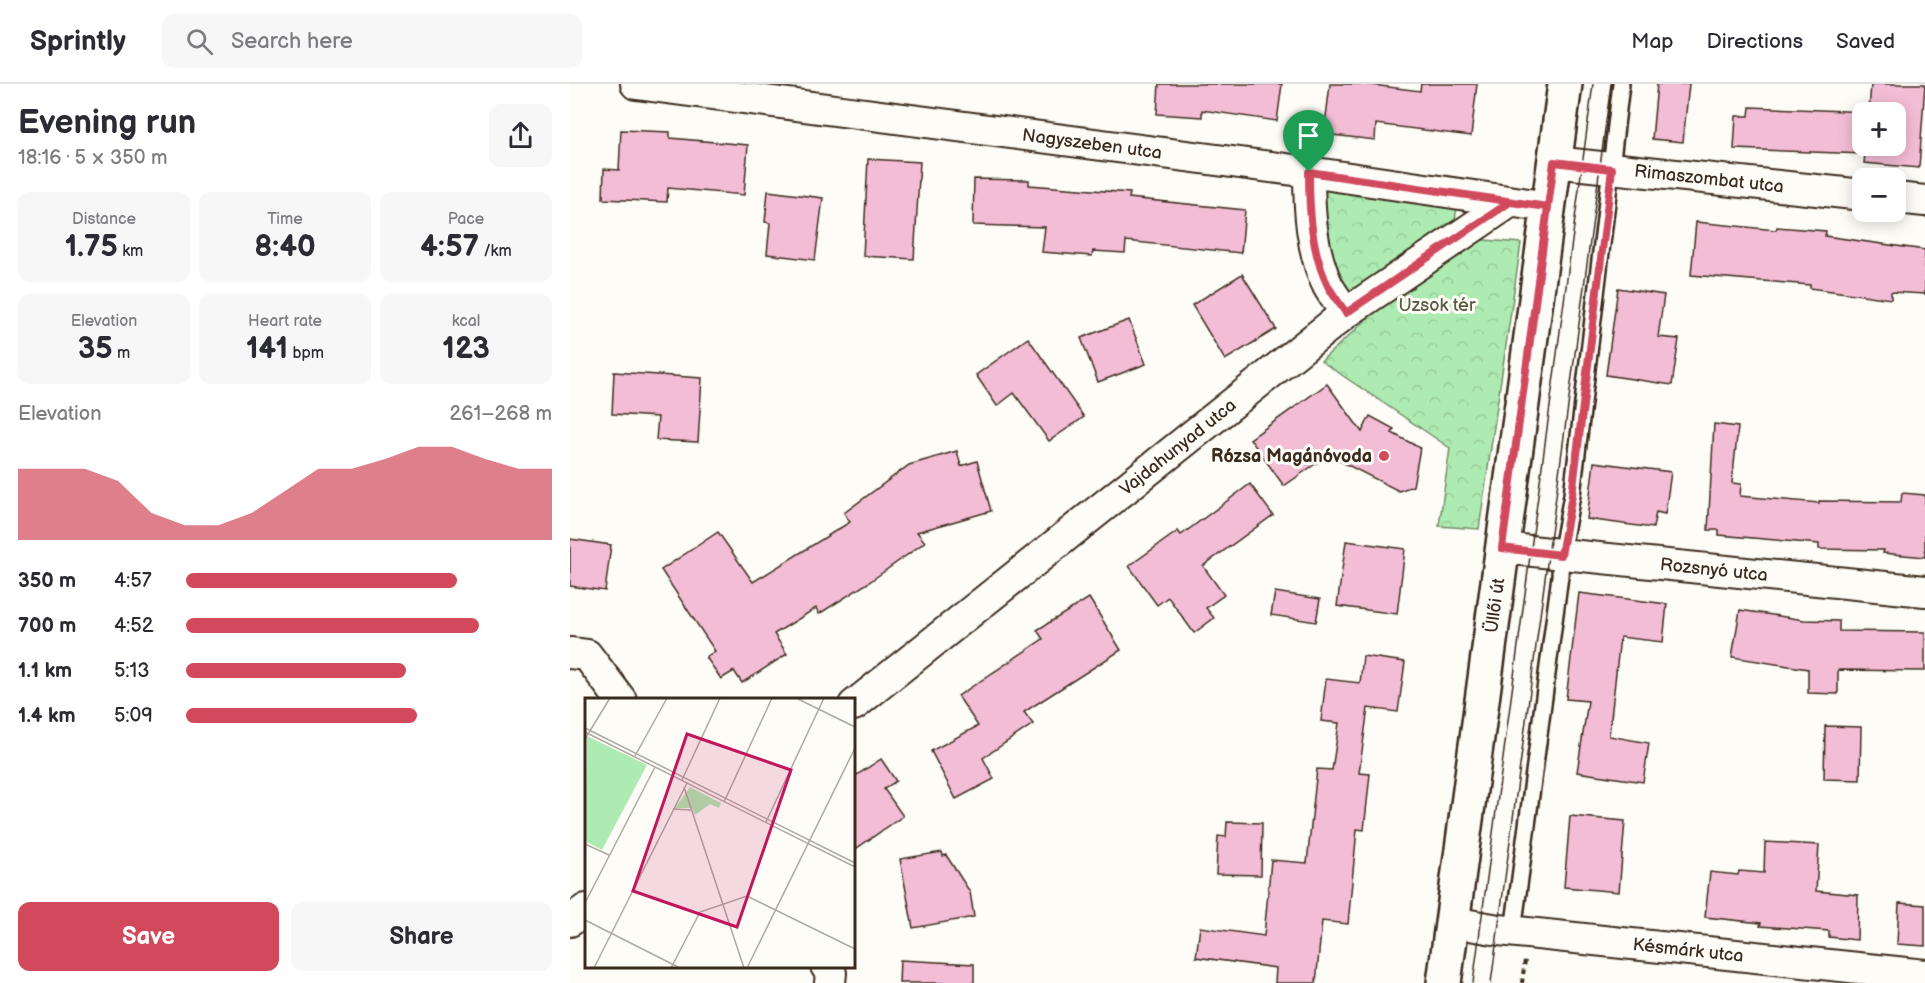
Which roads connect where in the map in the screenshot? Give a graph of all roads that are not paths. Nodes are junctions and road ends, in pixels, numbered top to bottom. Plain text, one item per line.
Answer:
1 (636, 84) edge
2 (1565, 84) edge
3 (1621, 84) edge
4 (1554, 162) junction
5 (1612, 169) junction
6 (1309, 172) junction
7 (1852, 194) edge
8 (1906, 199) edge
9 (1925, 201) edge
10 (1510, 202) junction
11 (1548, 207) junction
12 (1346, 313) junction
13 (1502, 548) junction
14 (1561, 555) junction
15 (1925, 591) edge
16 (570, 653) edge
17 (620, 698) edge
18 (855, 704) edge
19 (585, 910) edge
20 (570, 921) edge
21 (1452, 922) junction
22 (1513, 931) junction
23 (827, 968) edge
24 (1925, 975) edge
25 (830, 983) edge
26 (1444, 983) edge

1 - 6 street, Nagyszeben utca
2 - 4 main road, Üllői út
3 - 5 lane
4 - 5 street, Rimaszombat utca
4 - 11 main road, Üllői út
5 - 7 street, Rimaszombat utca
5 - 14 lane
6 - 10 street, Nagyszeben utca
6 - 12 street
8 - 9 street
10 - 11 street, Nagyszeben utca
10 - 12 street, Vajdahunyad utca
11 - 13 main road, Üllői út
12 - 18 street, Vajdahunyad utca
13 - 14 street, Rozsnyó utca
13 - 21 main road, Üllői út
14 - 15 street, Rozsnyó utca
14 - 22 lane
16 - 17 street
19 - 20 street
21 - 22 street, Késmárk utca
21 - 26 main road, Üllői út
22 - 24 street, Késmárk utca
23 - 25 street

